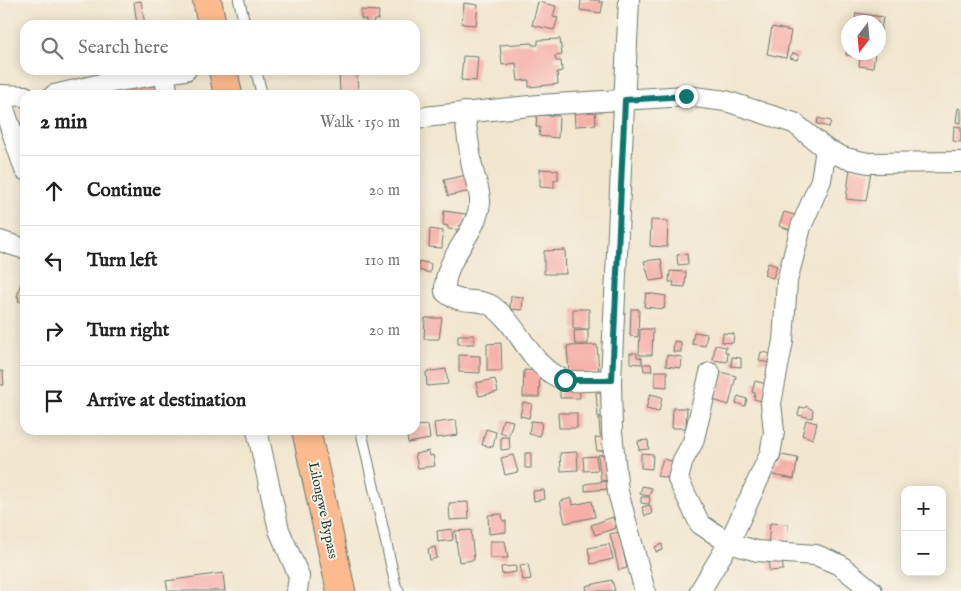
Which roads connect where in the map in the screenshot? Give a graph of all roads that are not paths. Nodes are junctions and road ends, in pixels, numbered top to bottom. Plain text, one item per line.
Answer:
1 (207, 0) edge
2 (239, 0) edge
3 (629, 0) edge
4 (211, 20) edge
5 (244, 20) edge
6 (158, 75) edge
7 (164, 75) edge
8 (224, 75) edge
9 (257, 75) edge
10 (75, 90) edge
11 (167, 90) edge
12 (227, 90) edge
13 (261, 90) edge
14 (0, 96) edge
15 (20, 96) edge
16 (625, 100) junction
17 (464, 112) junction
18 (420, 117) edge
19 (826, 149) junction
20 (20, 155) edge
21 (961, 162) edge
22 (0, 241) edge
23 (20, 247) edge
24 (710, 373) dead end
25 (612, 380) junction
26 (258, 435) edge
27 (307, 435) edge
28 (362, 435) edge
29 (730, 543) junction
30 (297, 591) edge
31 (341, 591) edge
32 (399, 591) edge
33 (645, 591) edge
34 (700, 591) edge
35 (872, 591) edge

1 - 4 main road
2 - 5 lane
3 - 16 street
6 - 10 street
7 - 11 street
8 - 12 main road
9 - 13 lane
14 - 15 street
14 - 20 street
16 - 17 street
16 - 19 street
16 - 25 street
17 - 18 street
17 - 25 street
19 - 21 street
19 - 29 street
22 - 23 street
24 - 29 street
25 - 33 street
26 - 30 street
27 - 31 main road, Lilongwe Bypass
28 - 32 lane
29 - 34 street
29 - 35 street

